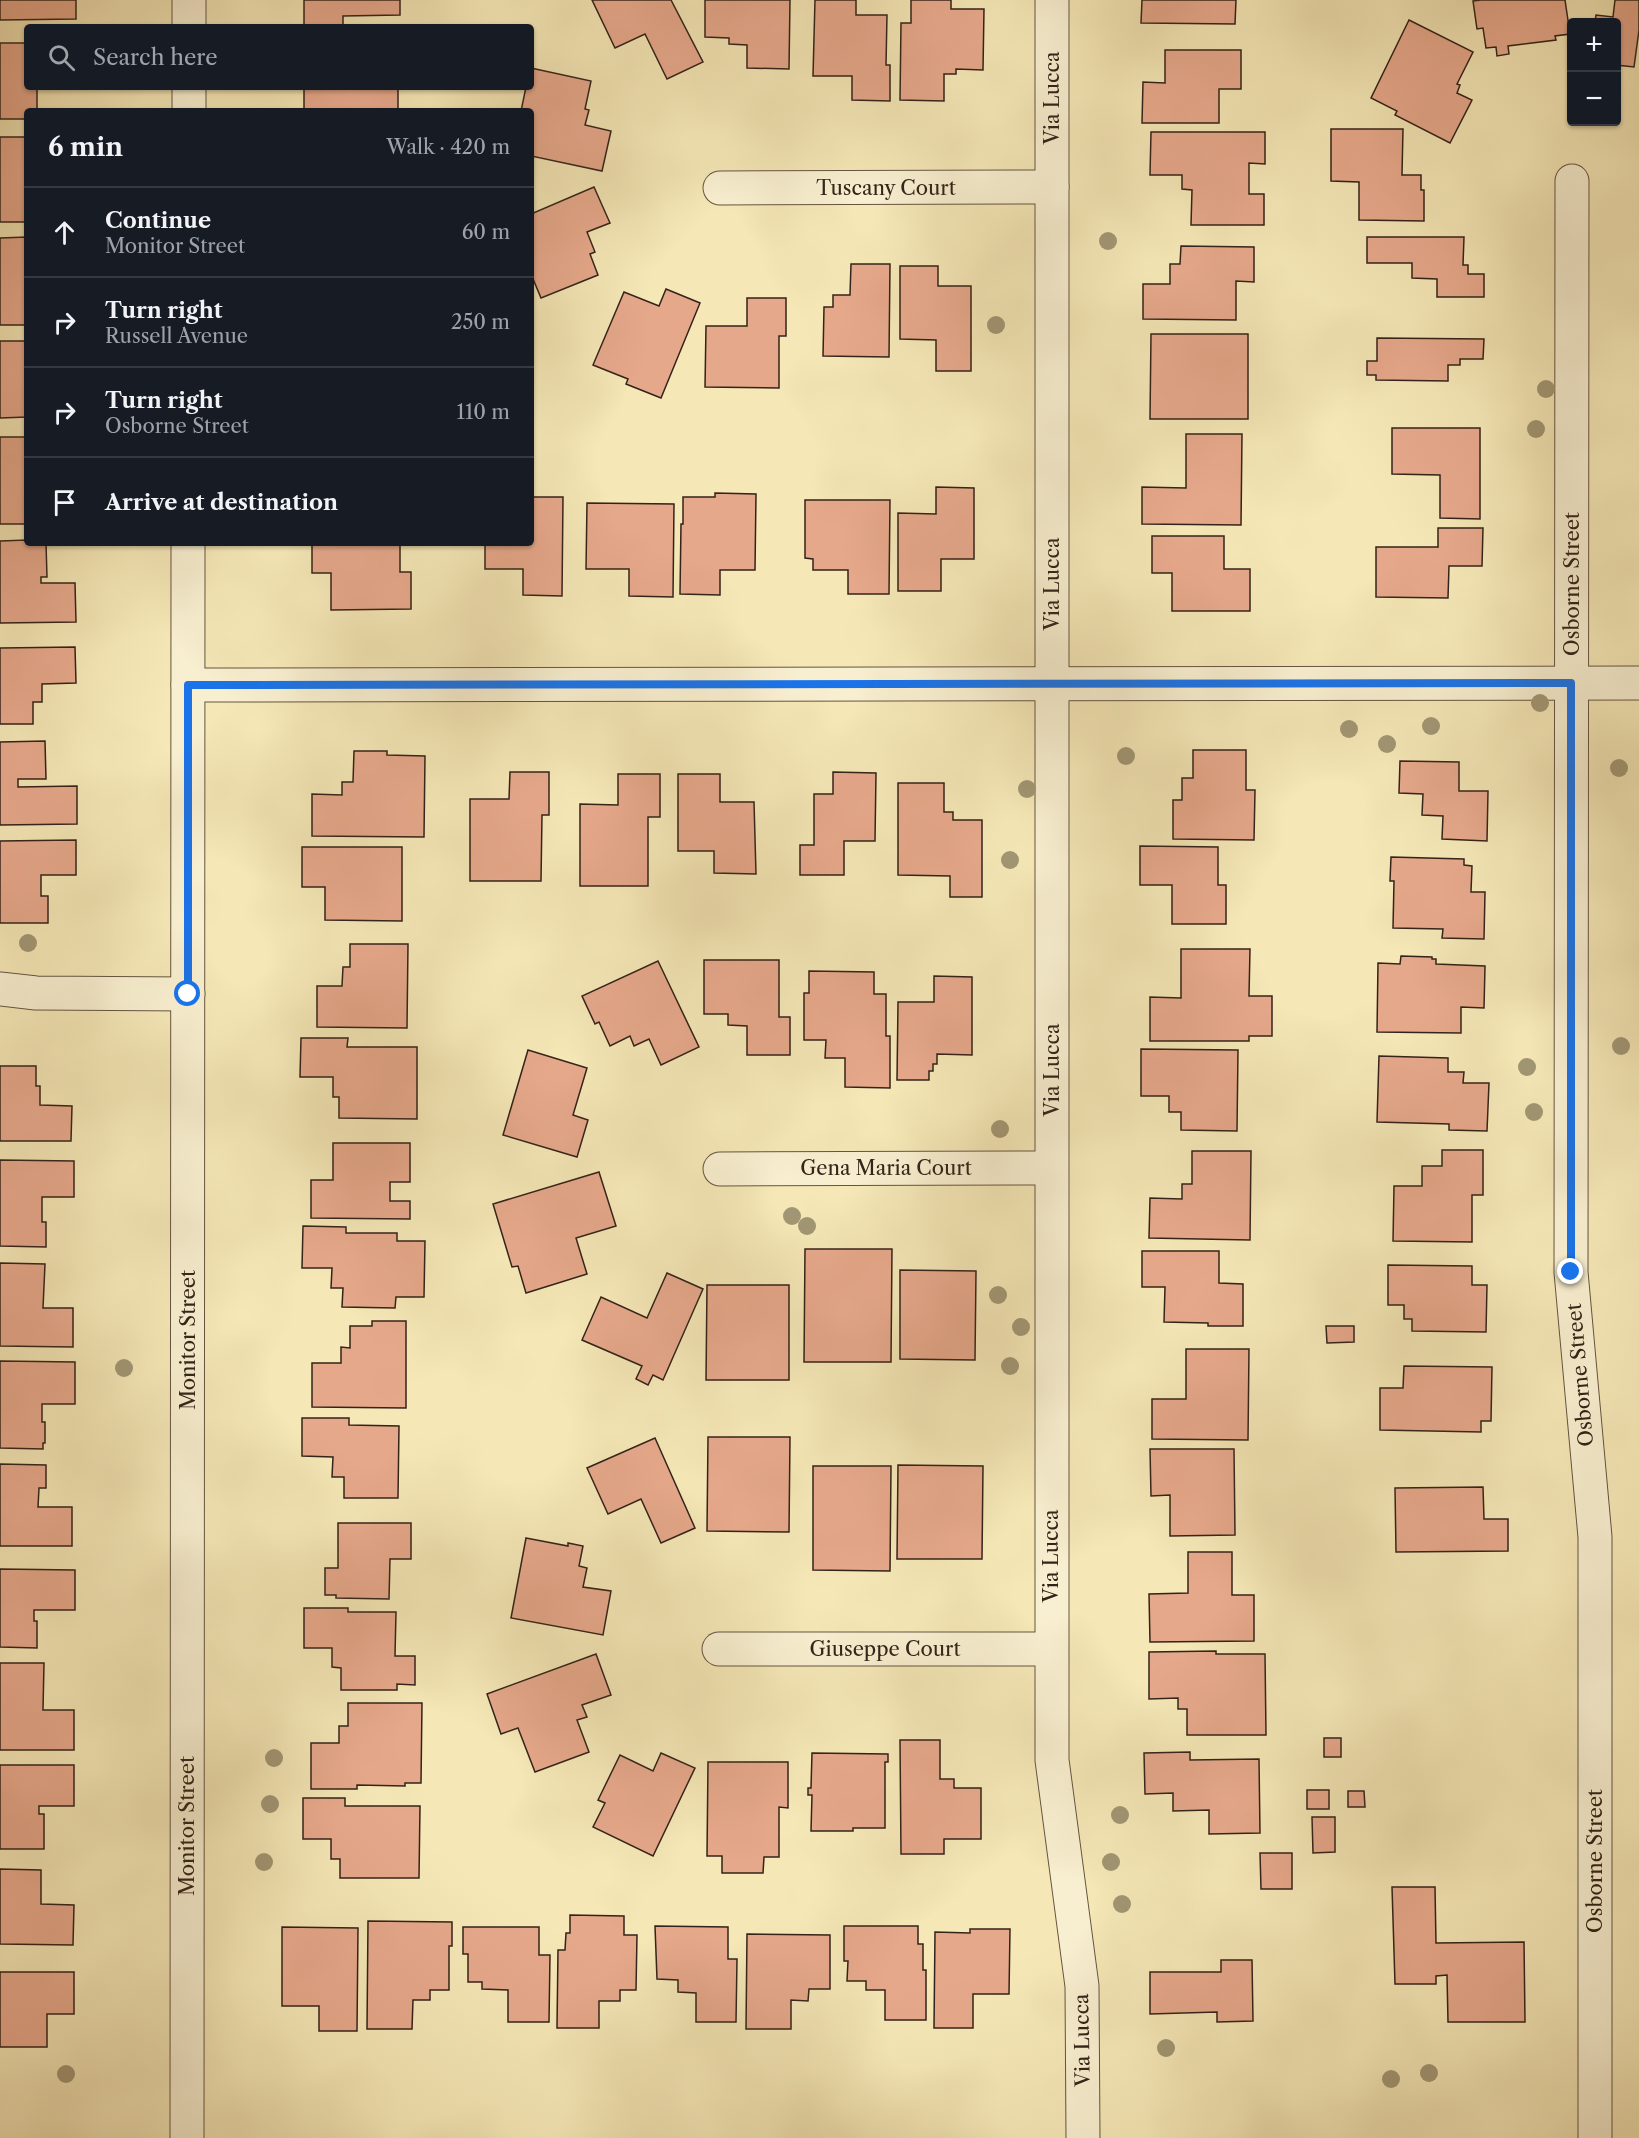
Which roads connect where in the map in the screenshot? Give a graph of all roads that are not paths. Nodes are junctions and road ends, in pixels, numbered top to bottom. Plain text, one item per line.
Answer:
1 (189, 0) edge
2 (1052, 0) edge
3 (189, 24) edge
4 (189, 90) edge
5 (189, 108) edge
6 (1572, 181) dead end
7 (1052, 187) junction
8 (720, 188) dead end
9 (188, 546) edge
10 (1571, 683) junction
11 (1639, 683) edge
12 (1052, 684) junction
13 (188, 685) junction
14 (0, 989) edge
15 (188, 994) junction
16 (1051, 1168) junction
17 (720, 1169) dead end
18 (719, 1649) dead end
19 (1051, 1649) junction
20 (187, 2138) edge
21 (1083, 2138) edge
22 (1595, 2138) edge

1 - 3 street
2 - 7 street, Via Lucca
4 - 5 street
6 - 10 street, Osborne Street
7 - 8 street, Tuscany Court
7 - 12 street, Via Lucca
9 - 13 street, Monitor Street
10 - 11 street
10 - 12 street
10 - 22 street, Osborne Street
12 - 13 street
12 - 16 street, Via Lucca
13 - 15 street, Monitor Street
14 - 15 street
15 - 20 street, Monitor Street
16 - 17 street, Gena Maria Court
16 - 19 street, Via Lucca
18 - 19 street, Giuseppe Court
19 - 21 street, Via Lucca

